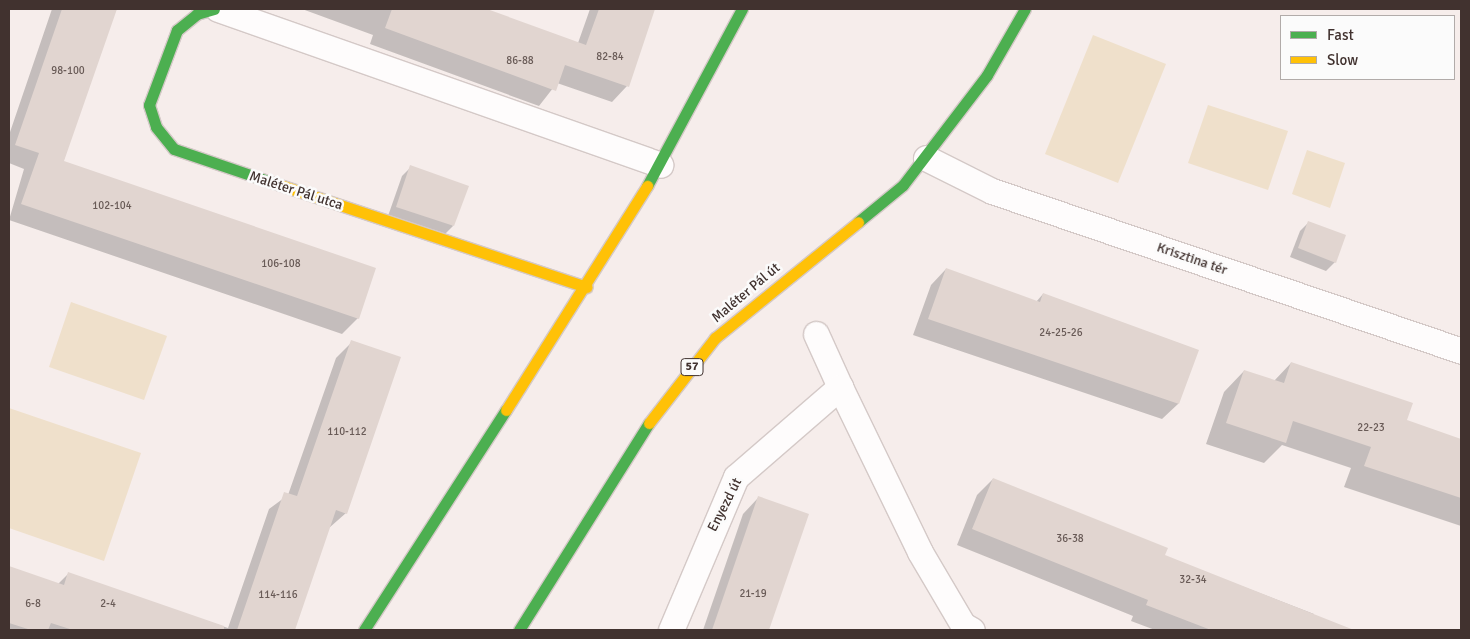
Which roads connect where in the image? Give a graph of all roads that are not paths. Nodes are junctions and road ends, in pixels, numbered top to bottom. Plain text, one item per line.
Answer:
1 (214, 9) edge
2 (218, 9) edge
3 (742, 9) edge
4 (1025, 9) edge
5 (926, 158) junction
6 (660, 165) junction
7 (586, 287) junction
8 (816, 334) dead end
9 (1461, 351) edge
10 (840, 387) junction
11 (364, 630) edge
12 (519, 630) edge
13 (671, 630) edge
14 (972, 630) edge

1 - 7 street, Maléter Pál utca
2 - 6 street
3 - 6 street
4 - 5 street, Maléter Pál út / 57
5 - 9 street, Krisztina tér
5 - 12 street, Maléter Pál út / 57
6 - 7 street
7 - 11 street
8 - 10 street
10 - 13 street, Enyezd út
10 - 14 street

